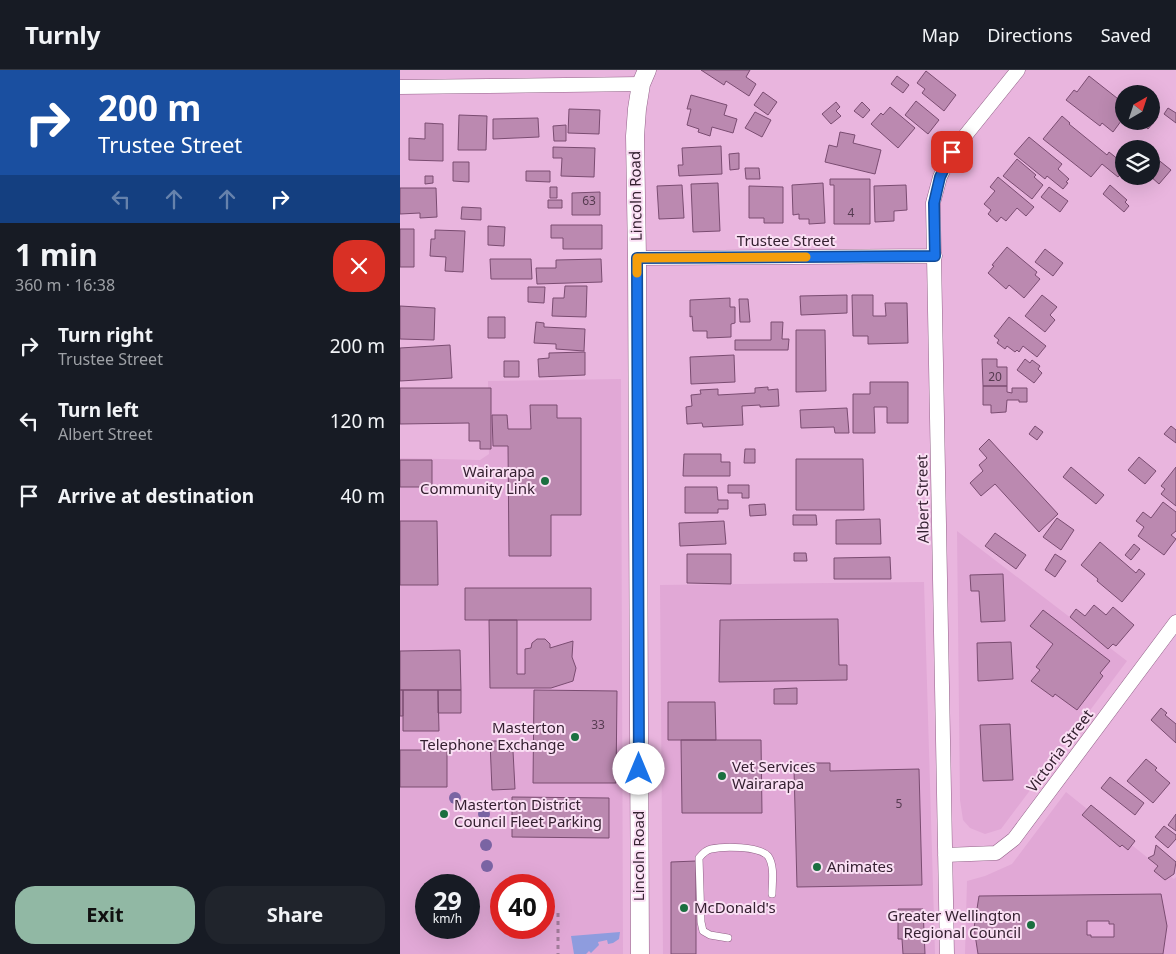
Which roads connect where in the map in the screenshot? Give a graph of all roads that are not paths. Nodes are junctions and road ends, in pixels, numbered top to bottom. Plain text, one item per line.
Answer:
1 (1018, 70) edge
2 (644, 77) edge
3 (400, 87) edge
4 (935, 256) junction
5 (637, 258) junction
6 (1176, 622) edge
7 (945, 855) junction
8 (772, 894) dead end
9 (728, 938) dead end
10 (640, 954) edge
11 (947, 954) edge

1 - 4 street, Albert Street
2 - 3 street
2 - 5 street, Lincoln Road
4 - 5 street, Trustee Street
4 - 7 street, Albert Street
5 - 10 street, Lincoln Road
6 - 7 street, Victoria Street
7 - 11 street, Albert Street
8 - 9 lane

